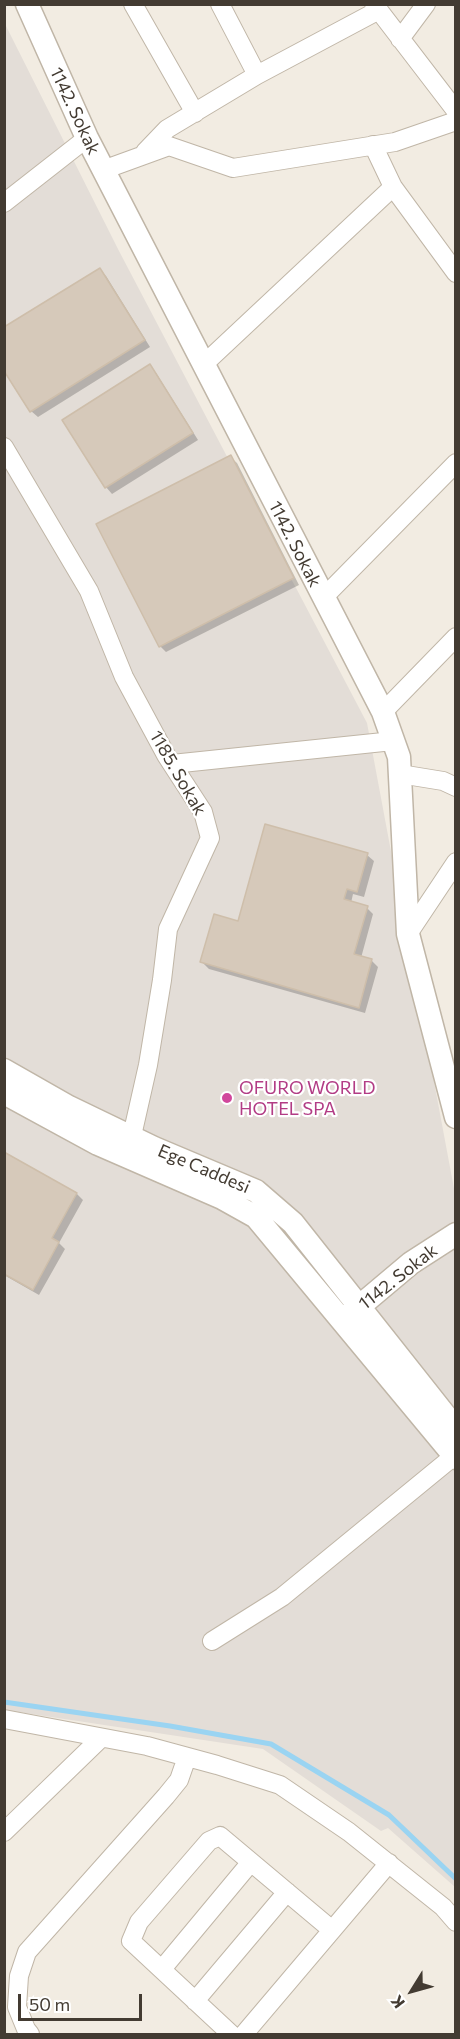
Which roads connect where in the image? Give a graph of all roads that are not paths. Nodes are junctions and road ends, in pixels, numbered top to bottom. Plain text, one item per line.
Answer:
1 (133, 4) edge
2 (220, 4) edge
3 (426, 4) edge
4 (29, 5) edge
5 (376, 7) edge
6 (400, 39) junction
7 (257, 75) junction
8 (456, 111) edge
9 (195, 113) junction
10 (456, 121) edge
11 (87, 138) junction
12 (373, 145) junction
13 (141, 156) junction
14 (103, 170) junction
15 (393, 187) junction
16 (4, 203) edge
17 (456, 273) edge
18 (203, 365) junction
19 (4, 447) edge
20 (456, 463) edge
21 (323, 598) junction
22 (456, 637) edge
23 (382, 712) junction
24 (393, 741) junction
25 (172, 764) junction
26 (400, 774) junction
27 (456, 787) edge
28 (456, 862) edge
29 (408, 934) junction
30 (4, 1070) edge
31 (452, 1091) edge
32 (4, 1092) edge
33 (456, 1117) edge
34 (129, 1147) junction
35 (456, 1234) edge
36 (350, 1314) junction
37 (456, 1429) edge
38 (455, 1457) edge
39 (212, 1641) dead end
40 (4, 1719) edge
41 (101, 1738) junction
42 (187, 1757) junction
43 (4, 1832) edge
44 (251, 1862) junction
45 (389, 1863) junction
46 (287, 1892) junction
47 (456, 1922) edge
48 (332, 1930) junction
49 (162, 1970) junction
50 (195, 2001) junction
51 (30, 2034) edge
52 (231, 2034) edge
53 (244, 2034) edge

1 - 9 street
2 - 7 street
3 - 6 street
4 - 11 street, 1142. Sokak
5 - 6 street
5 - 7 street
6 - 8 street
7 - 9 street
9 - 13 street
10 - 12 street
11 - 14 street, 1142. Sokak
11 - 16 street
12 - 13 street
12 - 15 street
13 - 14 street
14 - 18 street, 1142. Sokak
15 - 17 street
15 - 18 street
18 - 21 street, 1142. Sokak
19 - 25 street, 1185. Sokak
20 - 21 street
21 - 23 street, 1142. Sokak
22 - 23 street
23 - 24 street, 1142. Sokak
24 - 25 street
24 - 26 street, 1142. Sokak
25 - 34 street, 1185. Sokak
26 - 27 street
26 - 29 street, 1142. Sokak
28 - 29 street
29 - 31 street, 1142. Sokak
30 - 34 street
31 - 33 street, 1142. Sokak
32 - 34 street
34 - 36 street
35 - 36 street, 1142. Sokak
36 - 37 street
36 - 38 street
38 - 39 street
40 - 41 street
41 - 42 street
41 - 43 street
42 - 45 street
42 - 51 street
44 - 46 street
44 - 49 street
44 - 49 street
45 - 47 street
45 - 48 street
46 - 48 street
46 - 50 street
48 - 53 street
49 - 50 street
50 - 52 street

